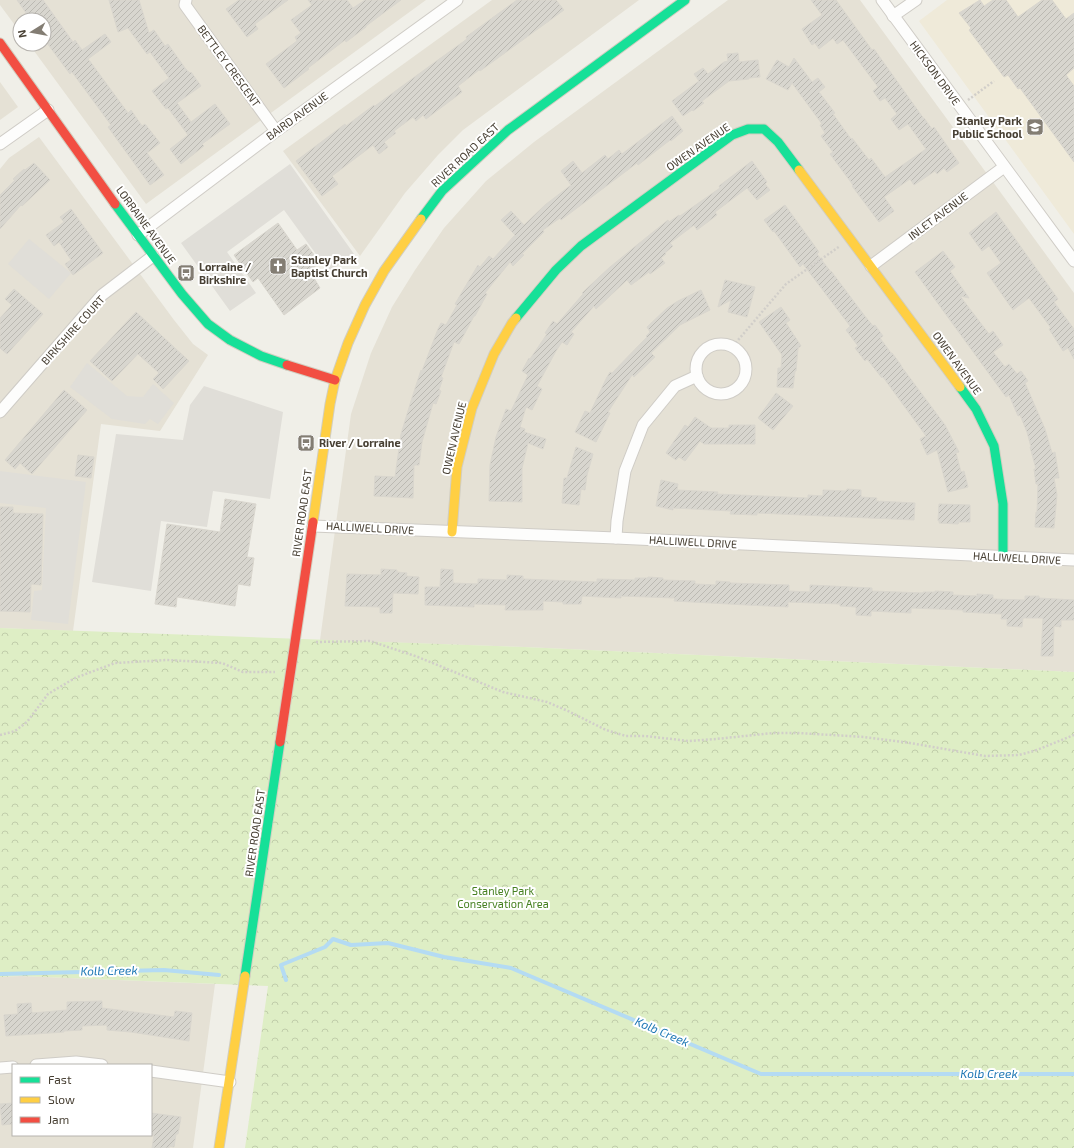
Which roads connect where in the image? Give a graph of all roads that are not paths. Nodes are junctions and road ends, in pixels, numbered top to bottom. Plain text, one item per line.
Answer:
1 (186, 0) edge
2 (457, 0) edge
3 (685, 0) edge
4 (882, 0) edge
5 (916, 0) edge
6 (894, 16) junction
7 (0, 43) edge
8 (48, 110) junction
9 (276, 131) junction
10 (0, 144) edge
11 (1004, 167) junction
12 (138, 235) junction
13 (153, 256) junction
14 (1074, 261) edge
15 (871, 266) junction
16 (696, 376) junction
17 (335, 380) junction
18 (0, 412) edge
19 (312, 526) junction
20 (452, 532) junction
21 (616, 538) junction
22 (1003, 557) junction
23 (1074, 560) edge
24 (49, 1064) edge
25 (93, 1064) edge
26 (12, 1067) edge
27 (0, 1068) edge
28 (152, 1071) edge
29 (230, 1082) junction
30 (220, 1148) edge

1 - 9 street, BETTLEY CRESCENT
2 - 9 street, BAIRD AVENUE
3 - 17 street, RIVER ROAD EAST
4 - 6 street, HICKSON DRIVE
5 - 6 street
6 - 11 street, HICKSON DRIVE
7 - 8 street, LORRAINE AVENUE
8 - 10 street
8 - 12 street, LORRAINE AVENUE
9 - 12 street, BAIRD AVENUE
11 - 14 street, HICKSON DRIVE
11 - 15 street, INLET AVENUE
12 - 13 street, LORRAINE AVENUE
13 - 17 street, LORRAINE AVENUE
13 - 18 street, BIRKSHIRE COURT
15 - 20 street, OWEN AVENUE
15 - 22 street, OWEN AVENUE
16 - 16 street
16 - 21 street
17 - 19 street, RIVER ROAD EAST
19 - 20 street, HALLIWELL DRIVE
19 - 29 street, RIVER ROAD EAST
20 - 21 street, HALLIWELL DRIVE
21 - 22 street, HALLIWELL DRIVE
22 - 23 street, HALLIWELL DRIVE
24 - 25 street
26 - 27 street
28 - 29 street
29 - 30 street, RIVER ROAD EAST

